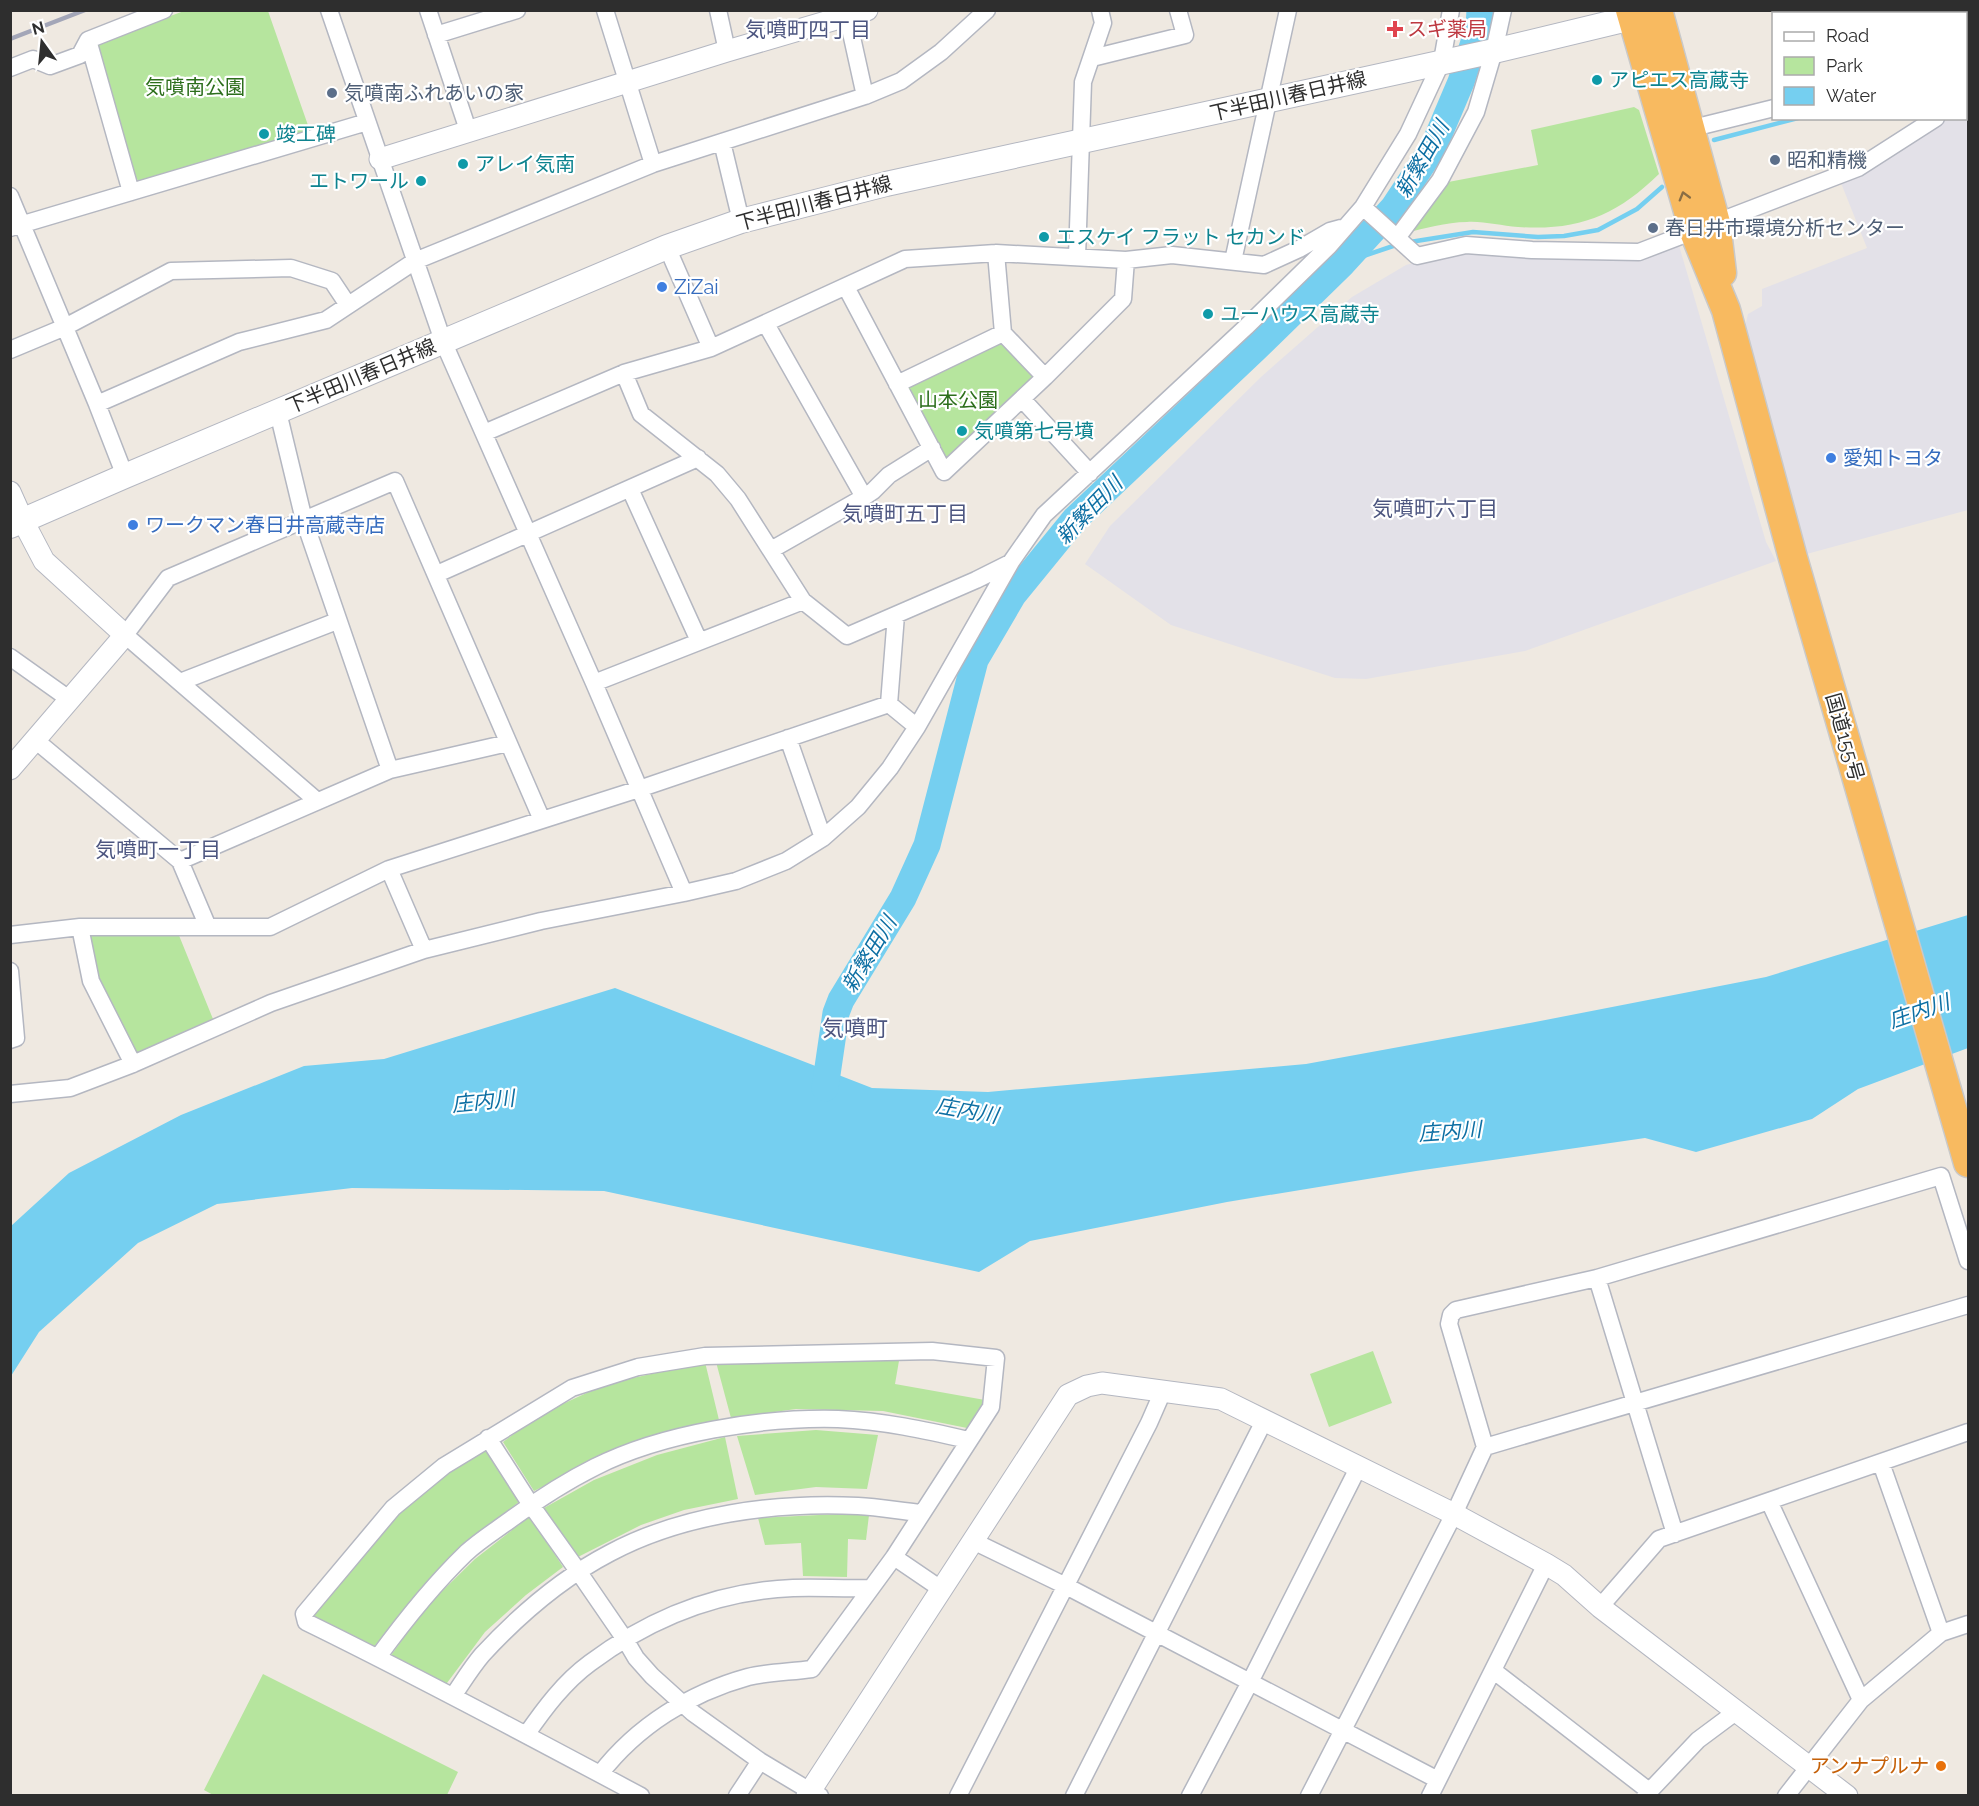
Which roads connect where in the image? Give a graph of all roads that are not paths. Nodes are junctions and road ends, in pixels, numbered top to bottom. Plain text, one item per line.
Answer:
1 (164, 10) edge
2 (328, 10) edge
3 (428, 10) edge
4 (517, 10) edge
5 (605, 10) edge
6 (718, 10) edge
7 (987, 10) edge
8 (1100, 10) edge
9 (1178, 10) edge
10 (1288, 10) edge
11 (1451, 10) edge
12 (1503, 10) edge
13 (853, 12) edge
14 (1648, 12) edge
15 (436, 35) junction
16 (88, 40) junction
17 (727, 51) junction
18 (1488, 52) junction
19 (1092, 58) junction
20 (1444, 61) junction
21 (10, 68) edge
22 (628, 82) junction
23 (865, 96) junction
24 (1269, 100) junction
25 (1772, 108) edge
26 (1932, 120) edge
27 (367, 122) junction
28 (1689, 129) junction
29 (468, 130) junction
30 (1082, 141) junction
31 (722, 142) junction
32 (380, 159) junction
33 (653, 164) junction
34 (131, 192) junction
35 (10, 196) edge
36 (1363, 207) junction
37 (741, 221) junction
38 (16, 226) edge
39 (1346, 226) junction
40 (1705, 227) junction
41 (1397, 238) junction
42 (667, 247) junction
43 (996, 253) junction
44 (1077, 257) junction
45 (1126, 260) junction
46 (415, 261) junction
47 (1233, 261) junction
48 (846, 287) junction
49 (348, 305) junction
50 (766, 324) junction
51 (65, 327) junction
52 (1004, 333) junction
53 (444, 341) junction
54 (711, 348) junction
55 (10, 350) edge
56 (624, 373) junction
57 (1045, 377) junction
58 (897, 384) junction
59 (1022, 399) junction
60 (97, 404) junction
61 (278, 411) junction
62 (484, 433) junction
63 (932, 448) junction
64 (698, 458) junction
65 (1090, 473) junction
66 (125, 476) junction
67 (630, 489) junction
68 (10, 492) edge
69 (864, 497) junction
70 (304, 520) junction
71 (17, 524) edge
72 (527, 534) junction
73 (771, 550) junction
74 (1011, 562) junction
75 (437, 574) junction
76 (803, 601) junction
77 (896, 615) junction
78 (337, 621) junction
79 (124, 635) junction
80 (699, 641) junction
81 (10, 657) edge
82 (180, 682) junction
83 (594, 683) junction
84 (69, 699) junction
85 (889, 704) junction
86 (917, 727) junction
87 (788, 738) junction
88 (34, 739) junction
89 (508, 743) junction
90 (10, 769) edge
91 (390, 770) junction
92 (639, 789) junction
93 (316, 800) junction
94 (542, 820) junction
95 (822, 838) junction
96 (180, 861) junction
97 (389, 869) junction
98 (684, 893) junction
99 (80, 927) junction
100 (208, 927) junction
101 (10, 935) edge
102 (424, 950) junction
103 (10, 971) edge
104 (11, 982) edge
105 (10, 1040) edge
106 (133, 1064) junction
107 (10, 1094) edge
108 (1968, 1166) edge
109 (1941, 1176) junction
110 (1968, 1262) edge
111 (1597, 1278) junction
112 (1968, 1305) edge
113 (1162, 1391) junction
114 (1636, 1404) junction
115 (1265, 1419) junction
116 (1968, 1432) edge
117 (488, 1438) junction
118 (968, 1440) junction
119 (1485, 1447) junction
120 (1881, 1463) junction
121 (1359, 1466) junction
122 (1769, 1501) junction
123 (531, 1505) junction
124 (921, 1514) junction
125 (1454, 1514) junction
126 (1675, 1534) junction
127 (974, 1541) junction
128 (894, 1557) junction
129 (1546, 1564) junction
130 (578, 1571) junction
131 (1066, 1586) junction
132 (870, 1588) junction
133 (941, 1589) junction
134 (1600, 1607) junction
135 (1968, 1624) edge
136 (1941, 1633) junction
137 (1157, 1634) junction
138 (626, 1641) junction
139 (378, 1657) junction
140 (1494, 1671) junction
141 (1250, 1682) junction
142 (453, 1696) junction
143 (1861, 1700) junction
144 (683, 1703) junction
145 (1737, 1712) junction
146 (1344, 1730) junction
147 (526, 1735) junction
148 (760, 1761) junction
149 (1810, 1767) junction
150 (600, 1774) junction
151 (1438, 1780) junction
152 (1647, 1793) edge
153 (812, 1794) edge
154 (641, 1796) edge
155 (737, 1796) edge
156 (958, 1796) edge
157 (1074, 1796) edge
158 (1190, 1796) edge
159 (1310, 1796) edge
160 (1430, 1796) edge
161 (1786, 1796) edge
162 (1847, 1796) edge

1 - 16 street
2 - 27 street
3 - 15 street
4 - 15 street
5 - 22 street
6 - 17 street
7 - 23 street
8 - 19 street
9 - 19 street
10 - 24 street
11 - 20 street
12 - 18 street
13 - 17 street
13 - 23 street
14 - 18 main road, 下半田川春日井線
14 - 28 highway, 国道155号
40 -> 14 highway, 国道155号
15 - 29 street
16 - 21 street
16 - 34 street
17 - 22 street
18 - 20 main road, 下半田川春日井線
18 - 41 street
19 - 30 street
20 - 24 main road, 下半田川春日井線
20 - 36 street
22 - 29 street
22 - 33 street
23 - 31 street
24 - 30 main road, 下半田川春日井線
24 - 47 street
25 - 28 street
26 - 40 street
27 - 32 street
27 - 34 street
28 - 40 highway, 国道155号
29 - 32 street
30 - 37 main road, 下半田川春日井線
30 - 44 street
31 - 33 street
31 - 37 street
32 - 46 street
33 - 46 street
34 - 38 street
35 - 38 street
36 - 39 street
36 - 41 street
37 - 42 main road, 下半田川春日井線
38 - 51 street
39 - 47 street
39 - 65 street
40 - 41 street
40 - 108 highway, 国道155号
42 - 53 main road, 下半田川春日井線
42 - 54 street
43 - 44 street
43 - 48 street
43 - 52 street
44 - 45 street
45 - 47 street
45 - 57 street
46 - 49 street
46 - 53 street
48 - 50 street
48 - 58 street
49 - 51 street
49 - 60 street
50 - 54 street
50 - 69 street
51 - 55 street
51 - 60 street
52 - 57 street
52 - 58 street
53 - 61 main road, 下半田川春日井線
53 - 62 street
54 - 56 street
56 - 62 street
56 - 64 street
57 - 59 street
58 - 63 street
59 - 63 street
59 - 65 street
60 - 66 street
61 - 66 main road, 下半田川春日井線
61 - 70 street
62 - 72 street
63 - 69 street
64 - 67 street
64 - 73 street
65 - 74 street
66 - 71 main road, 下半田川春日井線
67 - 72 street
67 - 80 street
68 - 71 street
69 - 73 street
70 - 75 street
70 - 78 street
70 - 79 street
71 - 79 street
72 - 75 street
72 - 83 street
73 - 76 street
74 - 77 street
74 - 86 street
75 - 89 street
76 - 77 street
76 - 80 street
77 - 85 street
78 - 82 street
78 - 91 street
79 - 82 street
79 - 84 street
80 - 83 street
81 - 84 street
82 - 93 street
83 - 92 street
84 - 88 street
85 - 86 street
85 - 87 street
86 - 95 street
87 - 92 street
87 - 95 street
88 - 90 street
88 - 96 street
89 - 91 street
89 - 94 street
91 - 93 street
92 - 94 street
92 - 98 street
93 - 96 street
94 - 97 street
95 - 98 street
96 - 100 street
97 - 100 street
97 - 102 street
98 - 102 street
99 - 100 street
99 - 101 street
99 - 106 street
102 - 106 street
103 - 104 street
104 - 105 street
106 - 107 street
108 - 109 street
109 - 110 street
109 - 111 street
111 - 114 street
111 - 119 street
112 - 114 street
113 - 115 street
113 - 127 street
113 - 131 street
114 - 119 street
114 - 126 street
115 - 121 street
115 - 137 street
116 - 120 street
117 - 118 street
117 - 123 street
117 - 139 street
118 - 123 street
118 - 124 street
119 - 125 street
120 - 122 street
120 - 136 street
121 - 125 street
121 - 141 street
122 - 126 street
122 - 143 street
123 - 130 street
123 - 139 street
124 - 128 street
124 - 130 street
125 - 129 street
125 - 146 street
126 - 134 street
127 - 131 street
127 - 133 street
128 - 132 street
128 - 133 street
129 - 134 street
129 - 140 street
130 - 138 street
130 - 142 street
131 - 137 street
131 - 156 street
132 - 138 street
132 - 144 street
133 - 153 street
134 - 145 street
135 - 136 street
136 - 143 street
137 - 141 street
137 - 157 street
138 - 144 street
138 - 147 street
139 - 142 street
140 - 151 street
140 - 152 street
141 - 146 street
141 - 158 street
142 - 147 street
143 - 149 street
144 - 148 street
144 - 150 street
145 - 149 street
145 - 152 street
146 - 151 street
146 - 159 street
147 - 150 street
148 - 153 street
148 - 155 street
149 - 161 street
149 - 162 street
150 - 154 street
151 - 160 street

